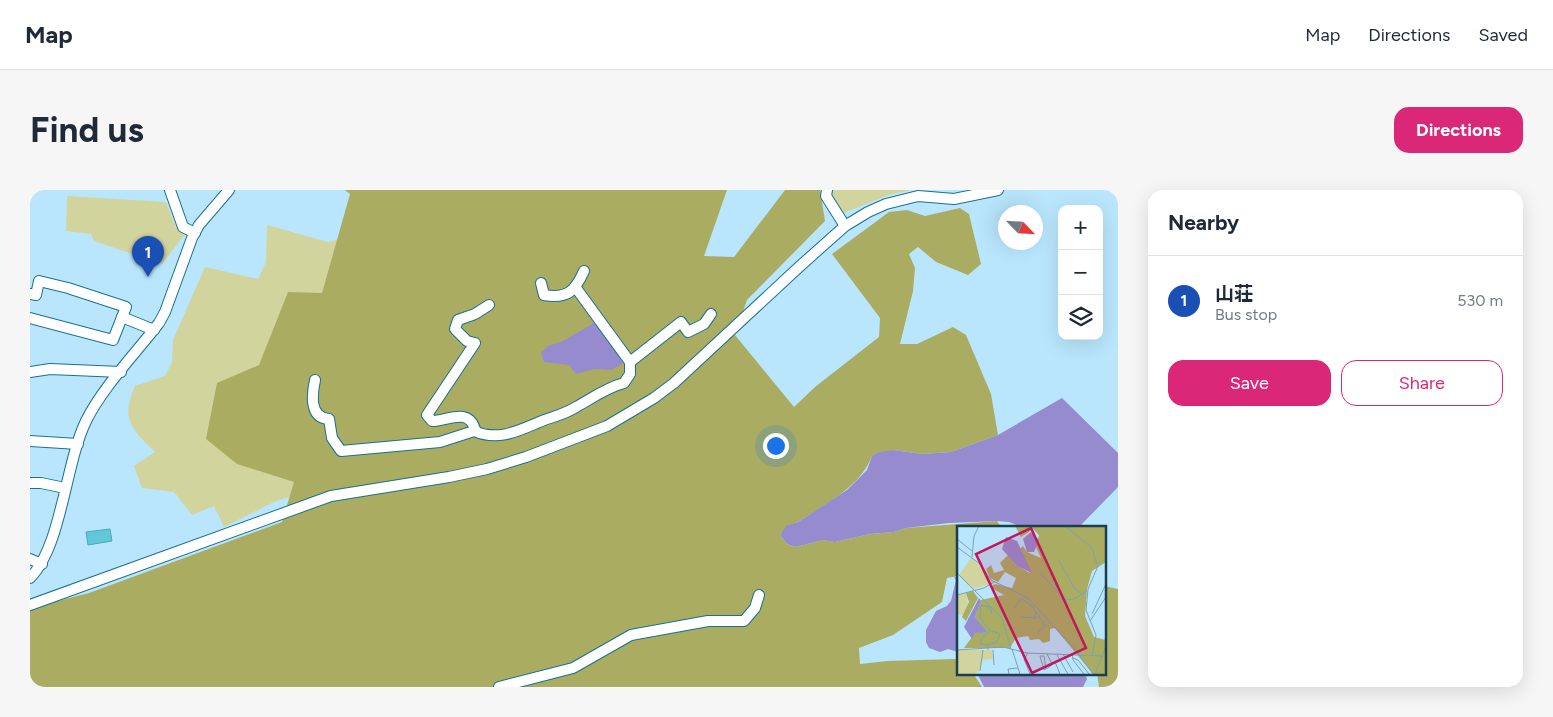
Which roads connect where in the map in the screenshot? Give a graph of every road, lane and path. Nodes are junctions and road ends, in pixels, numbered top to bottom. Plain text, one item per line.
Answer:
1 (170, 190) edge
2 (229, 190) edge
3 (826, 190) edge
4 (998, 190) edge
5 (845, 226) junction
6 (194, 233) junction
7 (584, 271) dead end
8 (541, 283) dead end
9 (576, 288) junction
10 (30, 294) edge
11 (489, 304) dead end
12 (711, 314) dead end
13 (122, 317) junction
14 (30, 318) edge
15 (154, 330) junction
16 (630, 362) junction
17 (30, 372) edge
18 (121, 372) junction
19 (315, 380) dead end
20 (475, 429) dead end
21 (30, 441) edge
22 (78, 444) junction
23 (30, 483) edge
24 (65, 488) junction
25 (30, 559) edge
26 (42, 564) junction
27 (30, 578) edge
28 (759, 594) dead end
29 (30, 605) edge
30 (499, 687) edge

1 - 6 street
2 - 6 street
3 - 5 street
4 - 5 street
5 - 29 street
6 - 15 street
7 - 9 street
8 - 9 street
9 - 16 street
10 - 13 street
11 - 20 street
12 - 16 street
13 - 14 street
13 - 15 street
15 - 18 street
16 - 19 street
17 - 18 street
18 - 22 street
21 - 22 street
22 - 24 street
23 - 24 street
24 - 26 street
25 - 26 street
26 - 27 street
28 - 30 street

